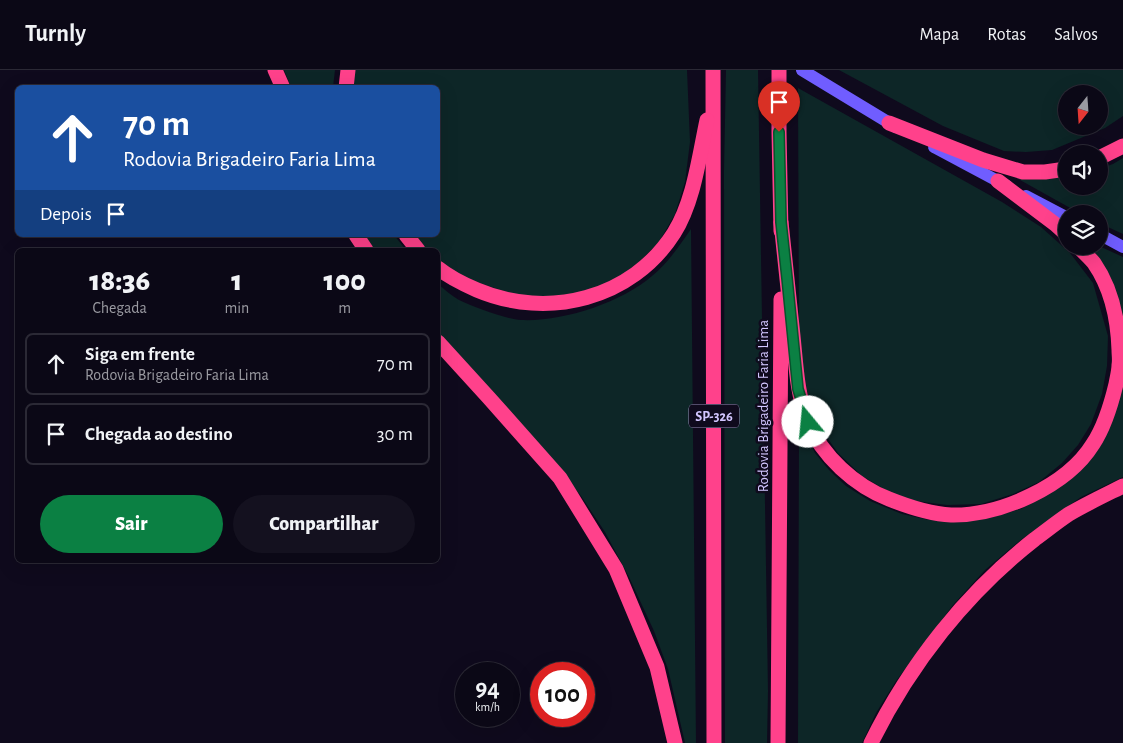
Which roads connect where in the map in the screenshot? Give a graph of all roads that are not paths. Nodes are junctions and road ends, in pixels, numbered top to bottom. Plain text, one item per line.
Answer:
1 (276, 70) edge
2 (348, 70) edge
3 (713, 70) edge
4 (779, 70) edge
5 (802, 70) edge
6 (282, 85) edge
7 (346, 85) edge
8 (713, 90) junction
9 (889, 123) junction
10 (1123, 146) edge
11 (1108, 154) edge
12 (1058, 170) edge
13 (998, 181) junction
14 (1058, 213) edge
15 (781, 222) junction
16 (1058, 227) edge
17 (357, 237) edge
18 (408, 237) edge
19 (1108, 239) edge
20 (1123, 247) edge
21 (365, 248) edge
22 (416, 248) edge
23 (1086, 255) edge
24 (440, 269) edge
25 (440, 344) edge
26 (1123, 486) edge
27 (676, 743) edge
28 (714, 743) edge
29 (778, 743) edge
30 (871, 743) edge

1 - 6 highway
2 - 7 highway
3 - 8 highway, SP-326
4 - 15 highway, Rodovia Brigadeiro Faria Lima
5 - 9 main road
8 - 24 highway
8 - 28 highway, SP-326
9 - 12 highway
9 - 13 main road
10 - 11 highway
13 - 14 main road
13 - 16 highway
15 - 23 highway
15 - 29 highway, Rodovia Brigadeiro Faria Lima
17 - 21 highway
18 - 22 highway
19 - 20 main road
25 - 27 highway
26 - 30 highway

